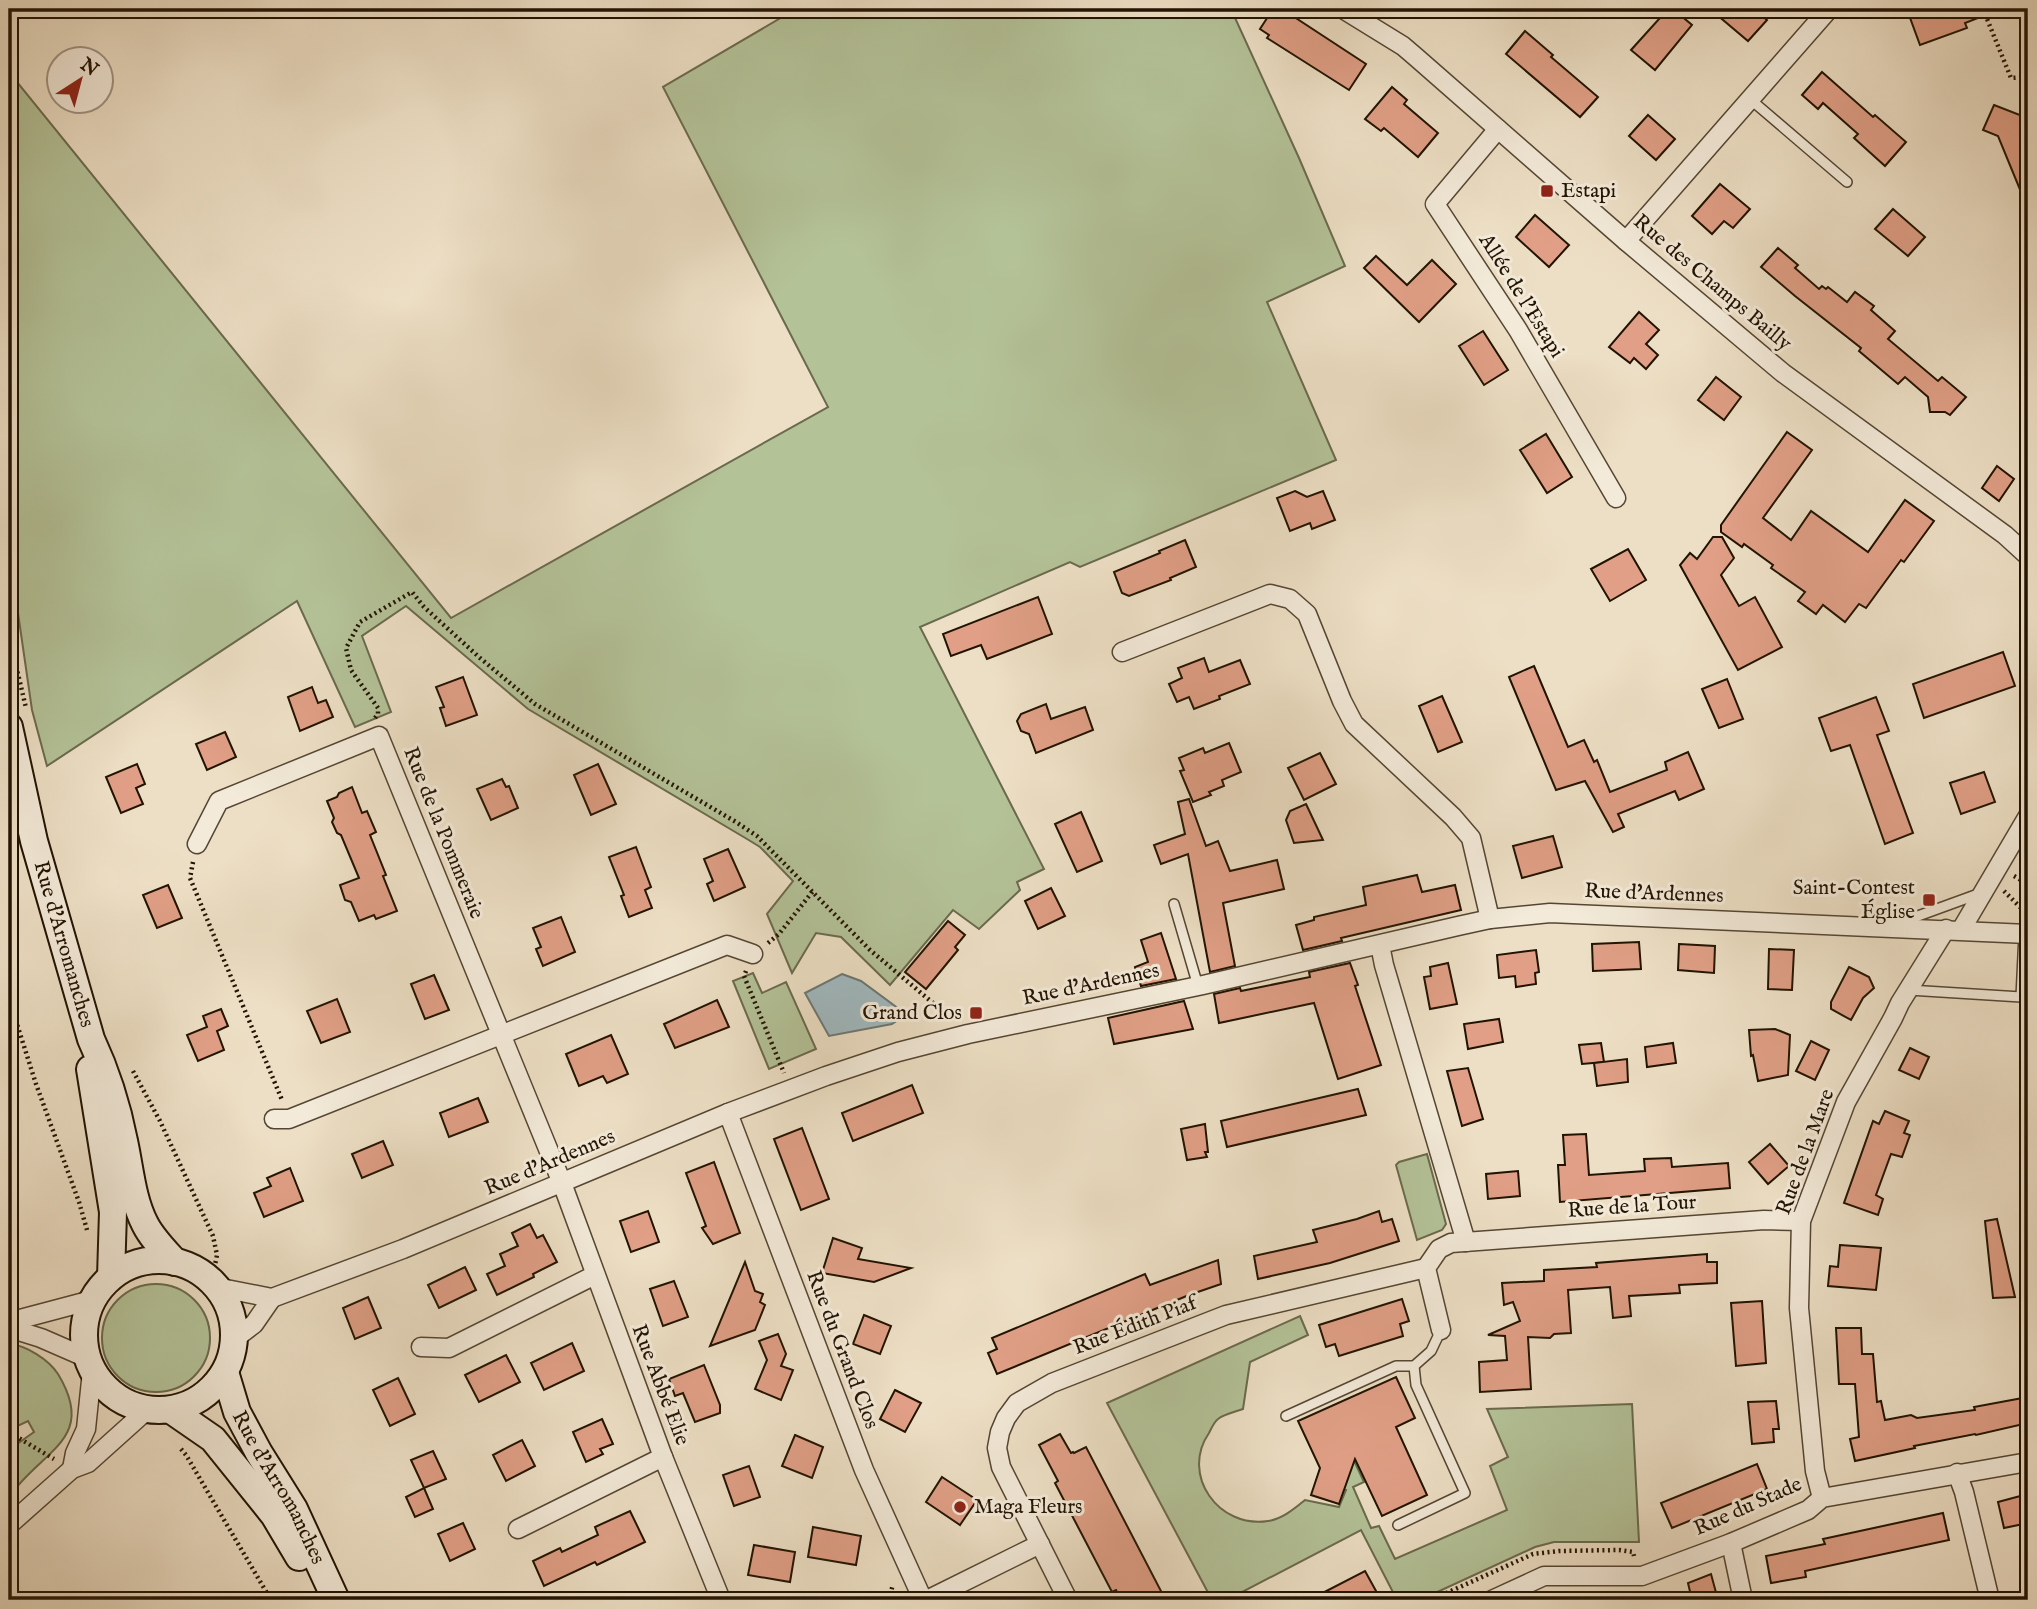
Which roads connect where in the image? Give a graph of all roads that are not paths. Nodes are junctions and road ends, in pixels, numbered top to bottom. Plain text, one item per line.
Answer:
1 (1343, 9) edge
2 (1829, 9) edge
3 (1750, 99) junction
4 (1498, 129) junction
5 (1847, 182) dead end
6 (1626, 241) junction
7 (1616, 498) dead end
8 (2028, 556) edge
9 (1122, 652) dead end
10 (9, 727) edge
11 (2028, 816) edge
12 (197, 844) dead end
13 (1986, 887) junction
14 (1174, 904) dead end
15 (1490, 919) junction
16 (1891, 926) junction
17 (1953, 929) junction
18 (2026, 933) edge
19 (1380, 945) junction
20 (753, 954) dead end
21 (1198, 986) junction
22 (1907, 990) junction
23 (501, 1034) junction
24 (91, 1039) junction
25 (728, 1113) junction
26 (274, 1119) dead end
27 (562, 1183) junction
28 (1801, 1221) junction
29 (1466, 1242) junction
30 (175, 1262) junction
31 (1426, 1268) junction
32 (595, 1275) junction
33 (111, 1277) junction
34 (214, 1285) junction
35 (272, 1298) junction
36 (92, 1300) junction
37 (9, 1322) edge
38 (9, 1328) edge
39 (1441, 1330) joint
40 (233, 1340) junction
41 (421, 1347) dead end
42 (89, 1364) junction
43 (1414, 1366) junction
44 (225, 1373) junction
45 (159, 1410) junction
46 (1286, 1416) dead end
47 (663, 1458) junction
48 (2028, 1462) edge
49 (72, 1469) junction
50 (1956, 1474) junction
51 (1822, 1498) junction
52 (9, 1525) edge
53 (1398, 1525) dead end
54 (518, 1529) dead end
55 (1731, 1543) junction
56 (1040, 1544) junction
57 (319, 1600) edge
58 (336, 1600) edge
59 (721, 1600) edge
60 (925, 1600) edge
61 (1068, 1600) edge
62 (1492, 1600) edge
63 (1743, 1600) edge
64 (1990, 1600) edge

1 - 4 street, Rue des Champs Bailly
2 - 3 street
3 - 5 lane
3 - 6 street
4 - 6 street, Rue des Champs Bailly
4 - 7 street, Allée de l'Estapi
6 - 8 street, Rue des Champs Bailly
9 - 15 street
10 - 24 main road, Rue d'Arromanches
11 - 13 street
12 - 23 street, Rue de la Pommeraie
13 - 16 lane
13 - 17 street
14 - 21 lane
15 - 16 street, Rue d'Ardennes
15 - 19 street, Rue d'Ardennes
16 - 17 street, Rue d'Ardennes
17 - 18 street, Rue d'Ardennes
17 - 22 street, Rue de la Mare
18 - 22 lane
19 - 21 street, Rue d'Ardennes
19 - 29 street
20 - 23 street
21 - 25 street, Rue d'Ardennes
22 - 28 street, Rue de la Mare
23 - 26 street
23 - 27 street, Rue de la Pommeraie
24 - 30 main road
24 - 33 main road
25 - 27 street, Rue d'Ardennes
25 - 60 street, Rue du Grand Clos
27 - 32 street, Rue Abbé Elie
27 - 35 street, Rue d'Ardennes
28 - 29 street, Rue de la Tour
28 - 51 street, Rue de la Mare
29 - 31 street, Rue de la Tour
30 - 33 main road
30 - 34 main road
31 - 39 street
31 - 56 street, Rue Édith Piaf
32 - 41 street
32 - 47 street, Rue Abbé Elie
33 - 36 main road
34 - 35 street
34 - 40 main road
35 - 40 street
36 - 37 street
36 - 42 main road
38 - 42 street
39 - 43 lane
40 - 44 main road
42 - 45 main road
42 - 49 street
43 - 46 lane
43 - 53 lane
44 - 45 main road
44 - 58 main road, Rue d'Arromanches
45 - 49 street
45 - 57 main road, Rue d'Arromanches
47 - 54 street
47 - 59 street, Rue Abbé Elie
48 - 50 street, Rue du Stade
49 - 52 street
50 - 51 street, Rue du Stade
50 - 64 street
51 - 55 street, Rue du Stade
55 - 62 street, Rue du Stade
55 - 63 street
56 - 60 street
56 - 61 street, Rue Édith Piaf

